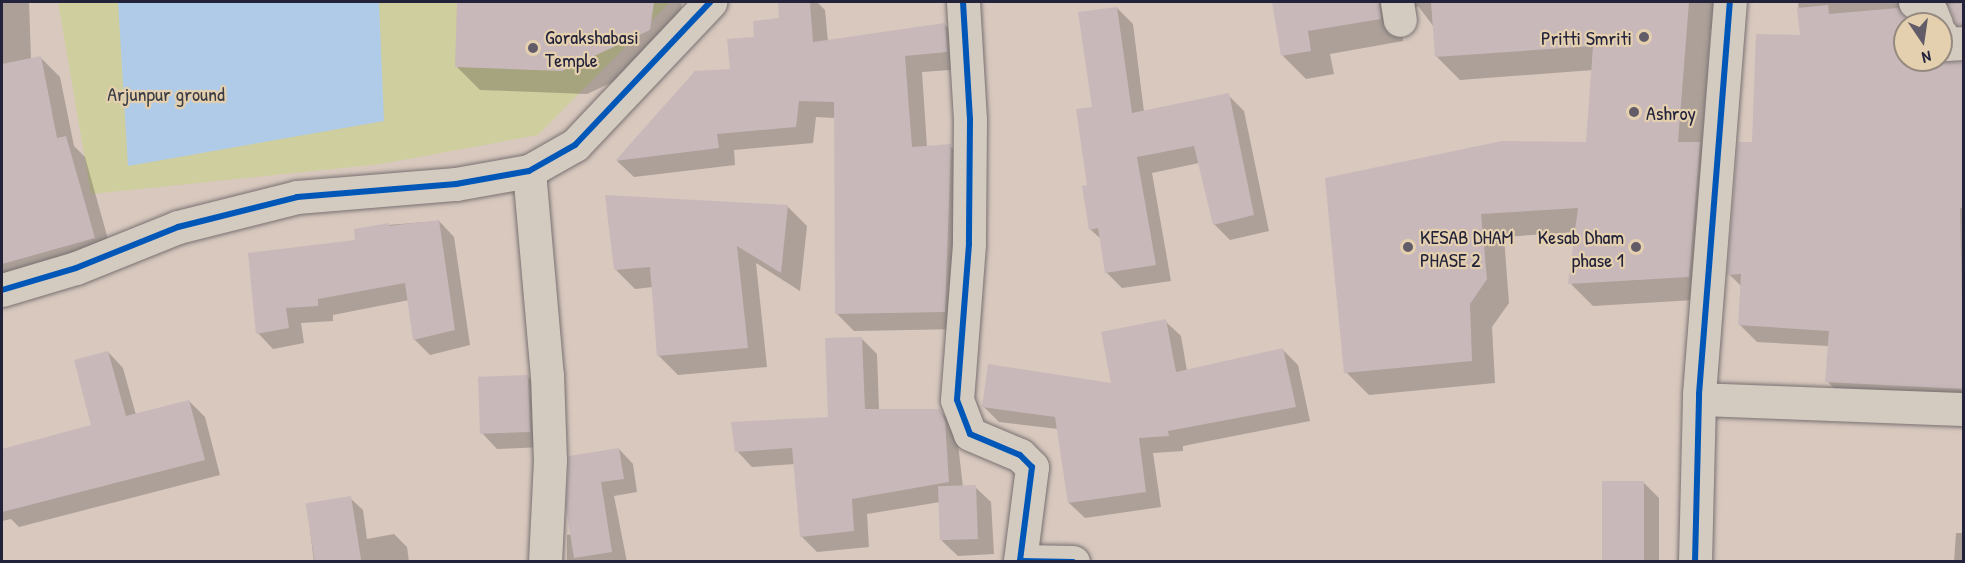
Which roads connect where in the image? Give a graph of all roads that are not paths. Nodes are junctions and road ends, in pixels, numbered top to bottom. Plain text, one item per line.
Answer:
1 (710, 2) edge
2 (963, 2) edge
3 (1730, 2) edge
4 (1915, 2) edge
5 (1931, 12) edge
6 (529, 171) junction
7 (2, 290) edge
8 (1699, 399) junction
9 (1964, 409) edge
10 (545, 561) edge
11 (1073, 561) edge
12 (1695, 561) edge

1 - 6 street
2 - 11 street
3 - 8 street
4 - 5 street
6 - 7 street
6 - 10 street
8 - 9 street
8 - 12 street

